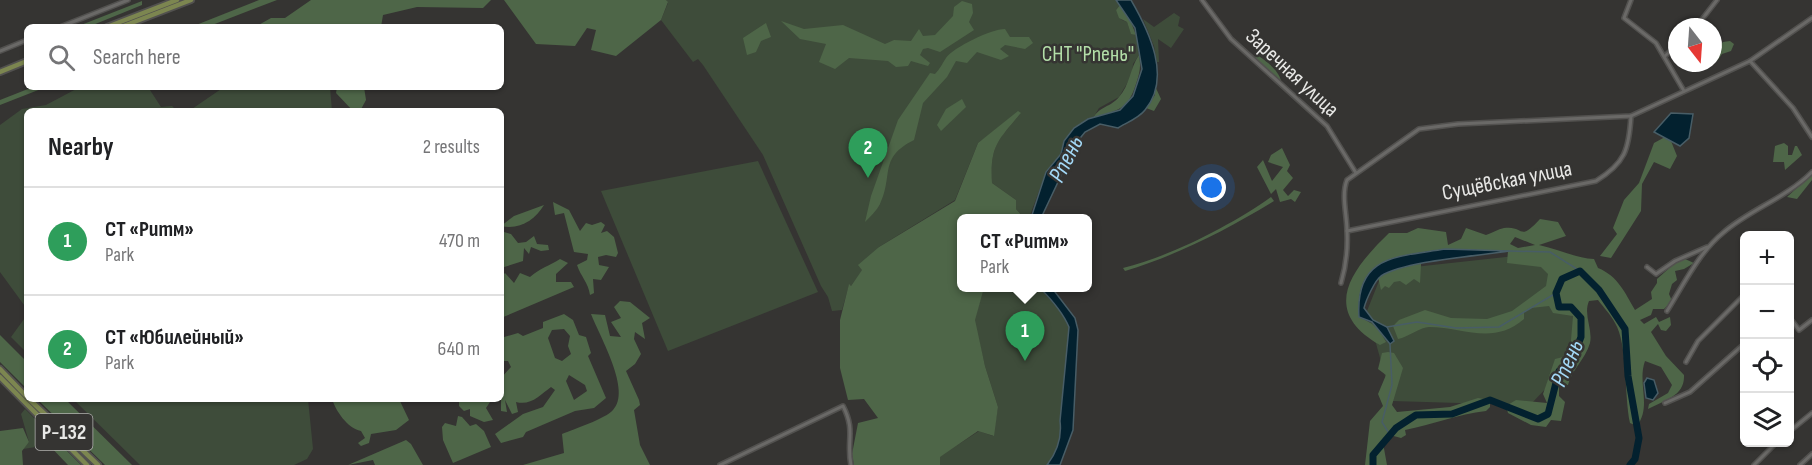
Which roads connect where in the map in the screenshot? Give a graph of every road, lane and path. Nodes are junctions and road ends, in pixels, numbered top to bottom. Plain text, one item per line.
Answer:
1 (128, 0) edge
2 (177, 0) edge
3 (190, 0) edge
4 (1202, 0) edge
5 (1631, 0) edge
6 (1717, 0) edge
7 (1703, 18) edge
8 (1812, 18) edge
9 (68, 24) edge
10 (115, 24) edge
11 (130, 24) edge
12 (24, 41) edge
13 (0, 51) edge
14 (1668, 53) edge
15 (1665, 56) junction
16 (1750, 61) junction
17 (24, 62) edge
18 (0, 72) edge
19 (1684, 91) junction
20 (1631, 116) junction
21 (1812, 137) edge
22 (1812, 172) edge
23 (1356, 173) junction
24 (1347, 231) junction
25 (1708, 246) junction
26 (1647, 267) dead end
27 (1341, 283) dead end
28 (1740, 300) edge
29 (1667, 311) dead end
30 (1812, 320) edge
31 (1794, 323) edge
32 (1740, 348) edge
33 (1686, 362) dead end
34 (0, 369) edge
35 (0, 377) edge
36 (24, 394) edge
37 (24, 401) edge
38 (25, 402) edge
39 (32, 402) edge
40 (1665, 403) dead end
41 (1812, 413) edge
42 (1794, 428) edge
43 (1773, 447) edge
44 (1812, 454) edge
45 (87, 465) edge
46 (98, 465) edge
47 (720, 465) edge
48 (851, 465) edge
49 (1754, 465) edge
50 (1800, 465) edge

1 - 9 street
2 - 10 highway
3 - 11 highway
4 - 23 street, Заречная улица
5 - 15 street
6 - 7 street
8 - 16 street
12 - 13 street
14 - 15 street
15 - 19 street
16 - 19 street
16 - 21 street
17 - 18 highway
19 - 20 street
20 - 23 street
20 - 24 street, Сущёвская улица
22 - 25 street
23 - 24 street
24 - 27 street
25 - 26 street
25 - 29 street
28 - 33 street
30 - 31 street
32 - 40 street
34 - 36 highway, Р-132
35 - 37 highway, Р-132
38 - 45 highway, Р-132
39 - 46 highway, Р-132
41 - 42 street
43 - 49 street
44 - 50 street
47 - 48 street

